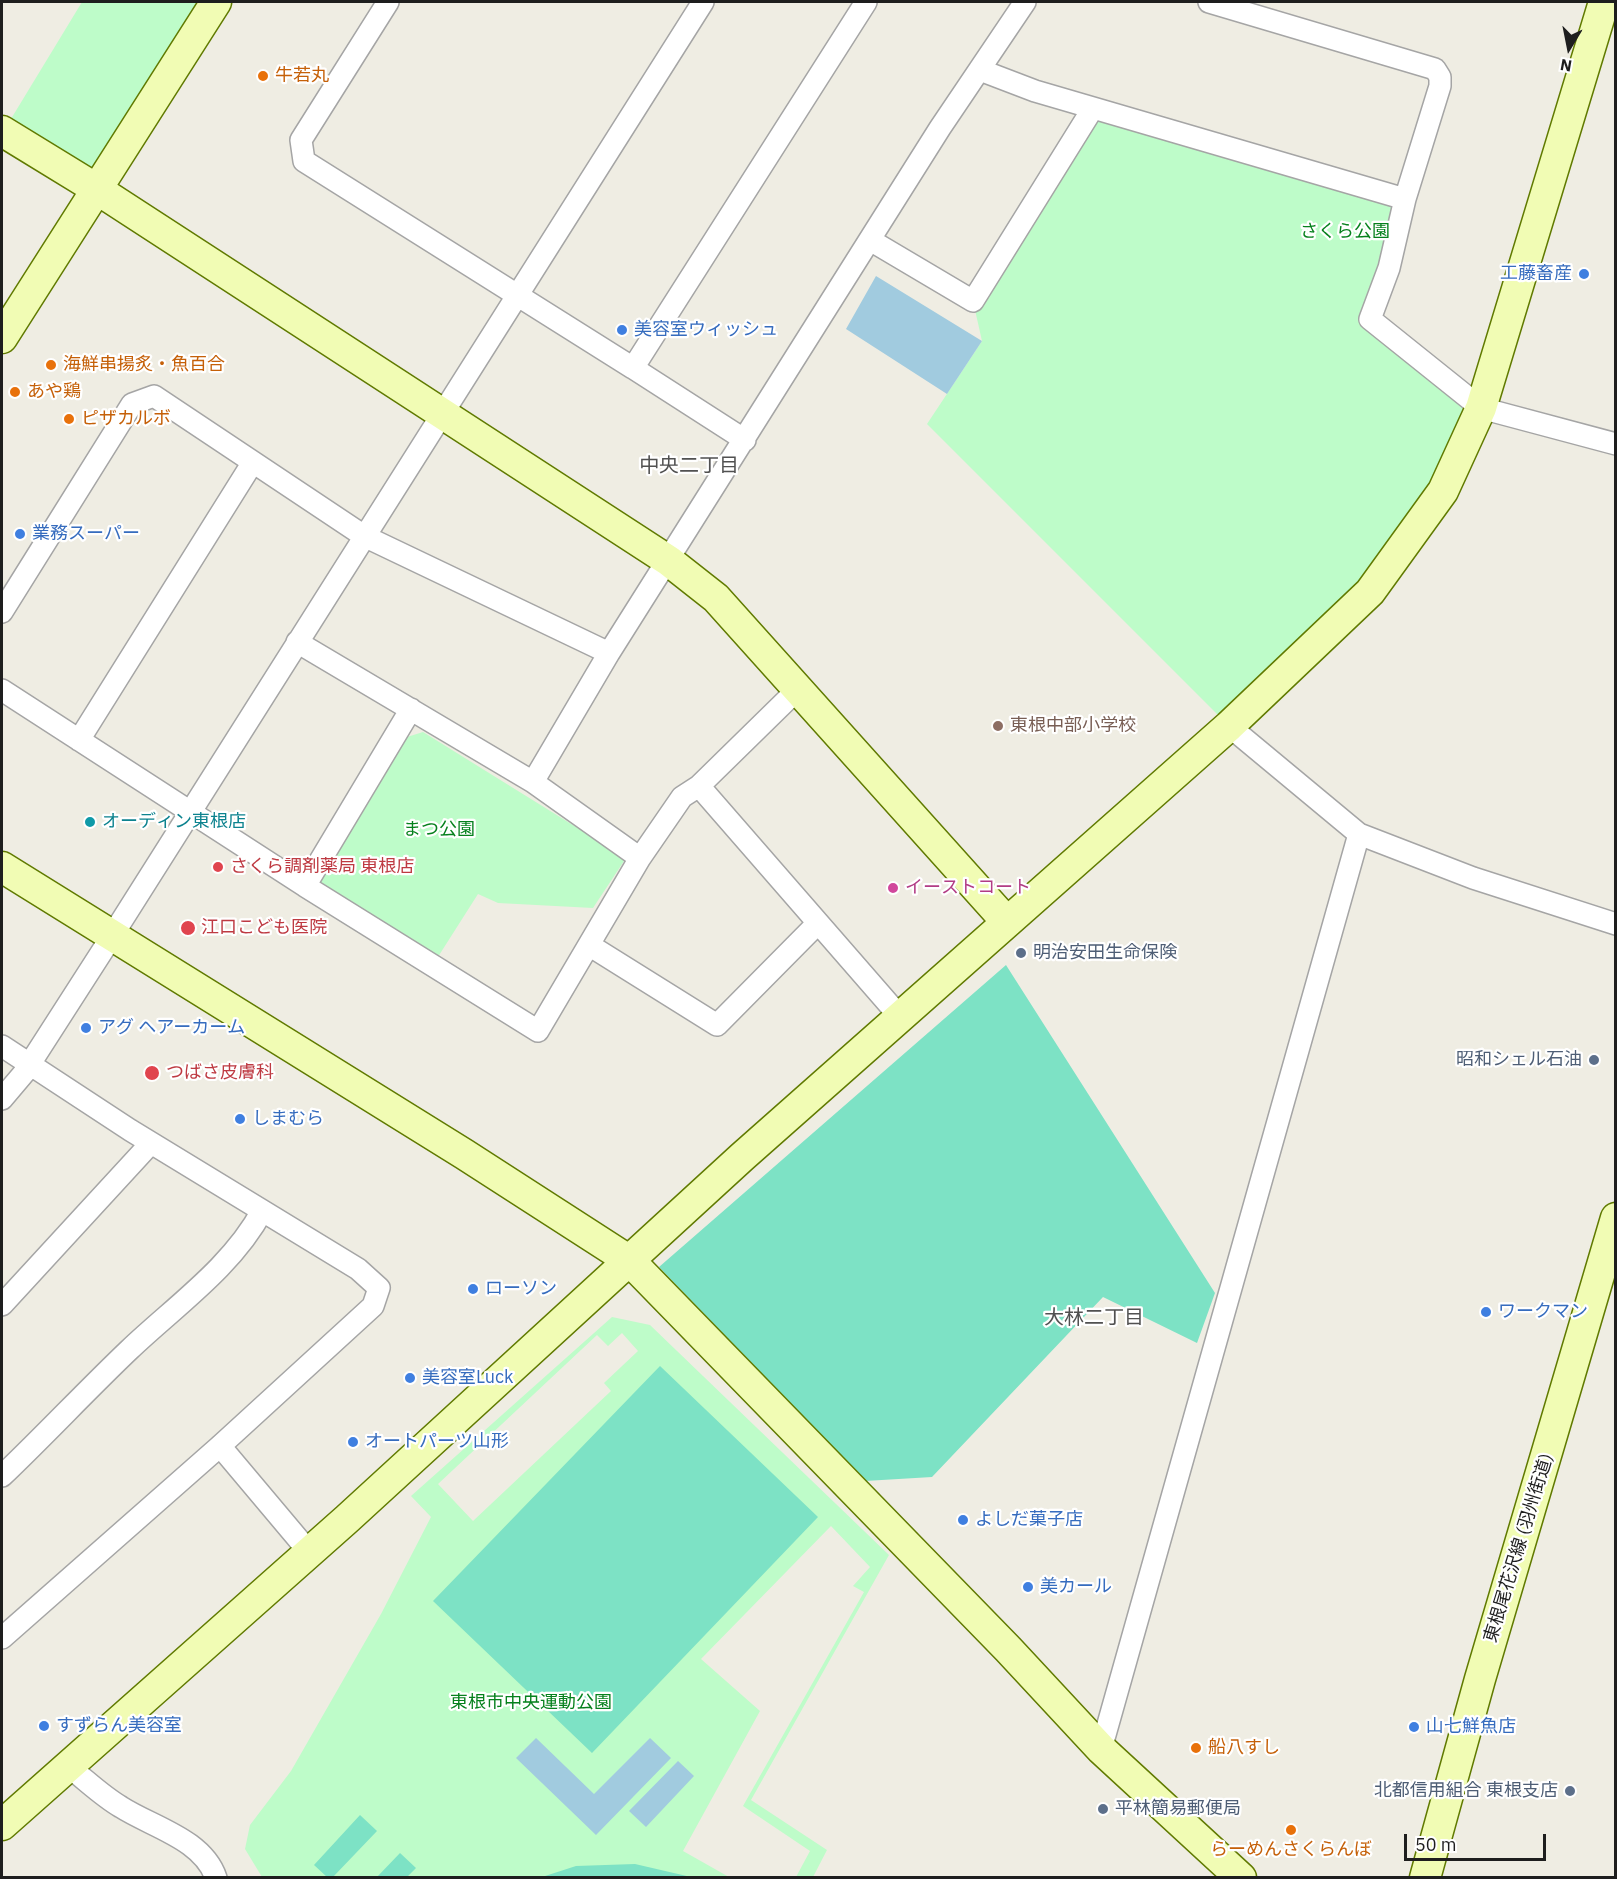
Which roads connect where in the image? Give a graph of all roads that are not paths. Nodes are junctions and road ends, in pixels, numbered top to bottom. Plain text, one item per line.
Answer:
1 (216, 2) edge
2 (388, 2) edge
3 (703, 2) edge
4 (866, 2) edge
5 (1025, 2) edge
6 (1209, 2) edge
7 (1604, 2) edge
8 (980, 70) junction
9 (1093, 108) junction
10 (2, 131) edge
11 (95, 188) junction
12 (1405, 199) junction
13 (870, 240) junction
14 (516, 297) junction
15 (2, 338) edge
16 (633, 368) junction
17 (1481, 408) junction
18 (441, 414) junction
19 (745, 440) junction
20 (1616, 444) edge
21 (253, 462) junction
22 (364, 536) junction
23 (669, 561) junction
24 (2, 612) edge
25 (297, 642) junction
26 (609, 653) junction
27 (2, 690) edge
28 (797, 690) junction
29 (411, 709) junction
30 (1229, 726) junction
31 (79, 740) junction
32 (533, 782) junction
33 (699, 786) junction
34 (190, 811) junction
35 (1359, 834) junction
36 (640, 858) junction
37 (2, 867) edge
38 (305, 886) junction
39 (1006, 921) junction
40 (818, 923) junction
41 (1616, 924) edge
42 (112, 936) junction
43 (589, 945) junction
44 (901, 1018) junction
45 (2, 1046) edge
46 (30, 1063) junction
47 (2, 1100) edge
48 (151, 1143) junction
49 (262, 1211) junction
50 (1616, 1218) edge
51 (630, 1261) junction
52 (2, 1305) edge
53 (220, 1446) junction
54 (2, 1476) edge
55 (310, 1553) junction
56 (2, 1638) edge
57 (1101, 1749) junction
58 (69, 1767) junction
59 (2, 1825) edge
60 (216, 1878) edge
61 (1241, 1878) edge
62 (1425, 1878) edge

1 - 11 street
2 - 14 street
3 - 14 street
4 - 16 street
5 - 8 street
6 - 12 street
7 - 17 street
8 - 9 street
8 - 13 street
9 - 12 street
9 - 13 street
10 - 11 street
11 - 15 street
11 - 18 street
12 - 17 street
13 - 19 street
14 - 16 street
14 - 18 street
16 - 19 street
17 - 20 street
17 - 30 street
18 - 22 street
18 - 23 street
19 - 23 street
21 - 22 street
21 - 24 street
21 - 31 street
22 - 25 street
22 - 26 street
23 - 26 street
23 - 28 street
25 - 29 street
25 - 34 street
26 - 32 street
27 - 31 street
28 - 33 street
28 - 39 street
29 - 32 street
29 - 38 street
30 - 35 street
30 - 39 street
31 - 34 street
32 - 36 street
33 - 36 street
33 - 40 street
34 - 38 street
34 - 42 street
35 - 41 street
35 - 57 street
36 - 43 street
37 - 42 street
38 - 43 street
39 - 44 street
40 - 43 street
40 - 44 street
42 - 46 street
42 - 51 street
44 - 51 street
45 - 46 street
46 - 47 street
46 - 48 street
48 - 49 street
48 - 52 street
49 - 53 street
49 - 54 street
50 - 62 street, 東根尾花沢線 (羽州街道)
51 - 55 street
51 - 57 street
53 - 55 street
53 - 56 street
55 - 58 street
57 - 61 street
58 - 59 street
58 - 60 street

